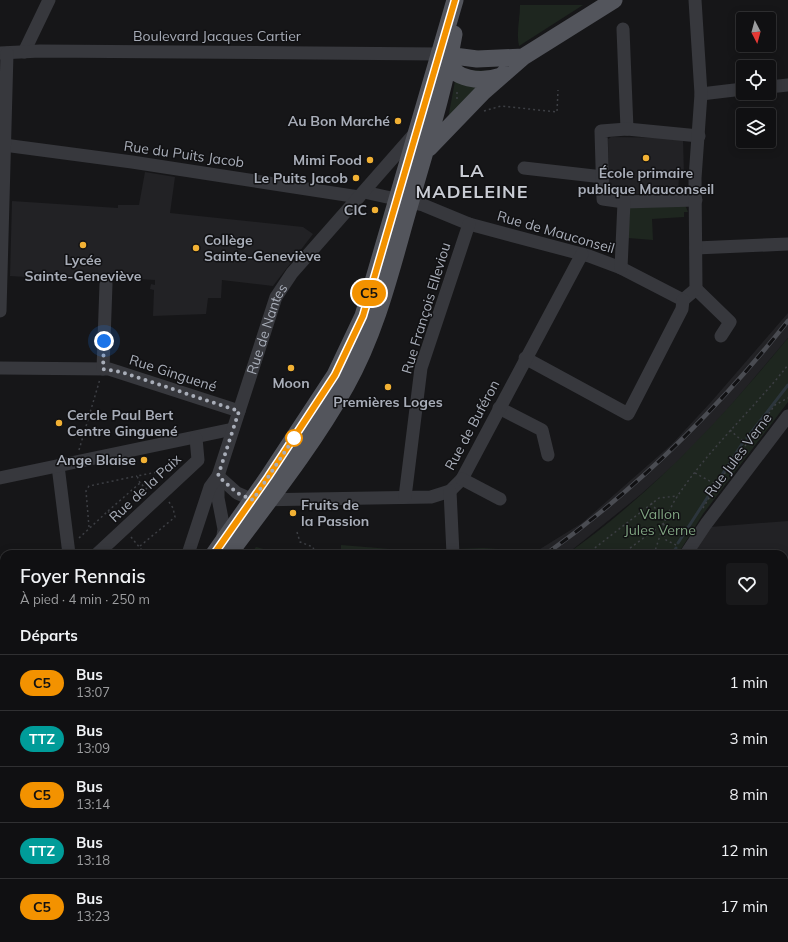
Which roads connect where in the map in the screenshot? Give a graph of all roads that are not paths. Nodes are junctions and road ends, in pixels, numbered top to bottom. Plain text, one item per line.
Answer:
1 (49, 0) edge
2 (455, 0) edge
3 (463, 0) edge
4 (614, 0) edge
5 (695, 0) edge
6 (41, 19) junction
7 (623, 29) dead end
8 (40, 51) junction
9 (24, 52) junction
10 (4, 53) edge
11 (519, 57) junction
12 (444, 61) junction
13 (504, 75) junction
14 (788, 85) edge
15 (776, 86) edge
16 (736, 90) edge
17 (701, 94) junction
18 (627, 129) junction
19 (416, 132) junction
20 (699, 136) junction
21 (4, 145) junction
22 (425, 153) junction
23 (524, 168) dead end
24 (602, 177) junction
25 (361, 194) junction
26 (696, 200) junction
27 (403, 201) junction
28 (624, 202) junction
29 (469, 224) junction
30 (788, 244) edge
31 (696, 248) junction
32 (582, 254) junction
33 (622, 268) junction
34 (696, 283) junction
35 (106, 284) dead end
36 (683, 300) junction
37 (0, 311) edge
38 (721, 336) dead end
39 (525, 358) junction
40 (0, 368) edge
41 (103, 369) junction
42 (499, 408) junction
43 (239, 411) junction
44 (788, 416) edge
45 (233, 429) junction
46 (196, 438) junction
47 (548, 455) dead end
48 (58, 466) junction
49 (218, 476) junction
50 (0, 478) edge
51 (462, 479) junction
52 (450, 491) junction
53 (405, 497) junction
54 (261, 499) junction
55 (500, 499) dead end
56 (68, 550) edge
57 (102, 550) edge
58 (189, 550) edge
59 (222, 550) edge
60 (453, 550) edge
61 (683, 550) edge

1 - 6 street
2 - 12 main road, Rue de Nantes
3 - 12 main road, Rue de Nantes
4 - 11 main road
5 - 17 street
6 - 8 street
6 - 9 street
7 - 18 street
8 - 9 street, Boulevard Jacques Cartier
8 - 12 street, Boulevard Jacques Cartier
9 - 10 street, Boulevard Jacques Cartier
10 - 21 street
11 - 12 main road
11 - 13 main road
12 - 13 main road
12 - 19 main road, Rue de Nantes
12 - 22 main road, Rue de Nantes
13 - 22 main road
14 - 15 street
16 - 17 street
17 - 20 street
18 - 20 street
18 - 24 street
19 - 25 street, Rue de Nantes
19 - 27 main road, Rue de Nantes
20 - 26 street
21 - 25 street, Rue du Puits Jacob
21 - 37 street
22 - 27 main road, Rue de Nantes
23 - 24 street
24 - 28 street
25 - 27 street, Rue de Mauconseil
25 - 43 street, Rue de Nantes
26 - 28 street
26 - 31 street
27 - 29 street, Rue de Mauconseil
27 - 54 main road, Rue de Nantes
28 - 33 street
29 - 32 street, Rue de Mauconseil
29 - 53 street, Rue François Elleviou
30 - 31 street
31 - 34 street
32 - 33 street, Rue de Mauconseil
32 - 39 street, Rue de Buféron
33 - 36 street, Rue de Mauconseil
34 - 36 street
34 - 38 street
35 - 41 street
36 - 39 street
39 - 42 street, Rue de Buféron
40 - 41 street, Rue Ginguené
41 - 43 street, Rue Ginguené
42 - 47 street
42 - 51 street, Rue de Buféron
43 - 45 street, Rue de Nantes
44 - 61 street, Rue Jules Verne
45 - 46 street
45 - 49 street, Rue de Nantes
46 - 48 street
46 - 57 street, Rue de la Paix
48 - 50 street
48 - 56 street
49 - 54 street
49 - 58 street, Rue de Nantes
49 - 59 street, Rue de Nantes
51 - 52 street, Rue de Buféron
51 - 55 street
52 - 53 street, Rue de Buféron
52 - 60 street
53 - 54 street, Rue de Buféron
54 - 59 main road, Rue de Nantes

